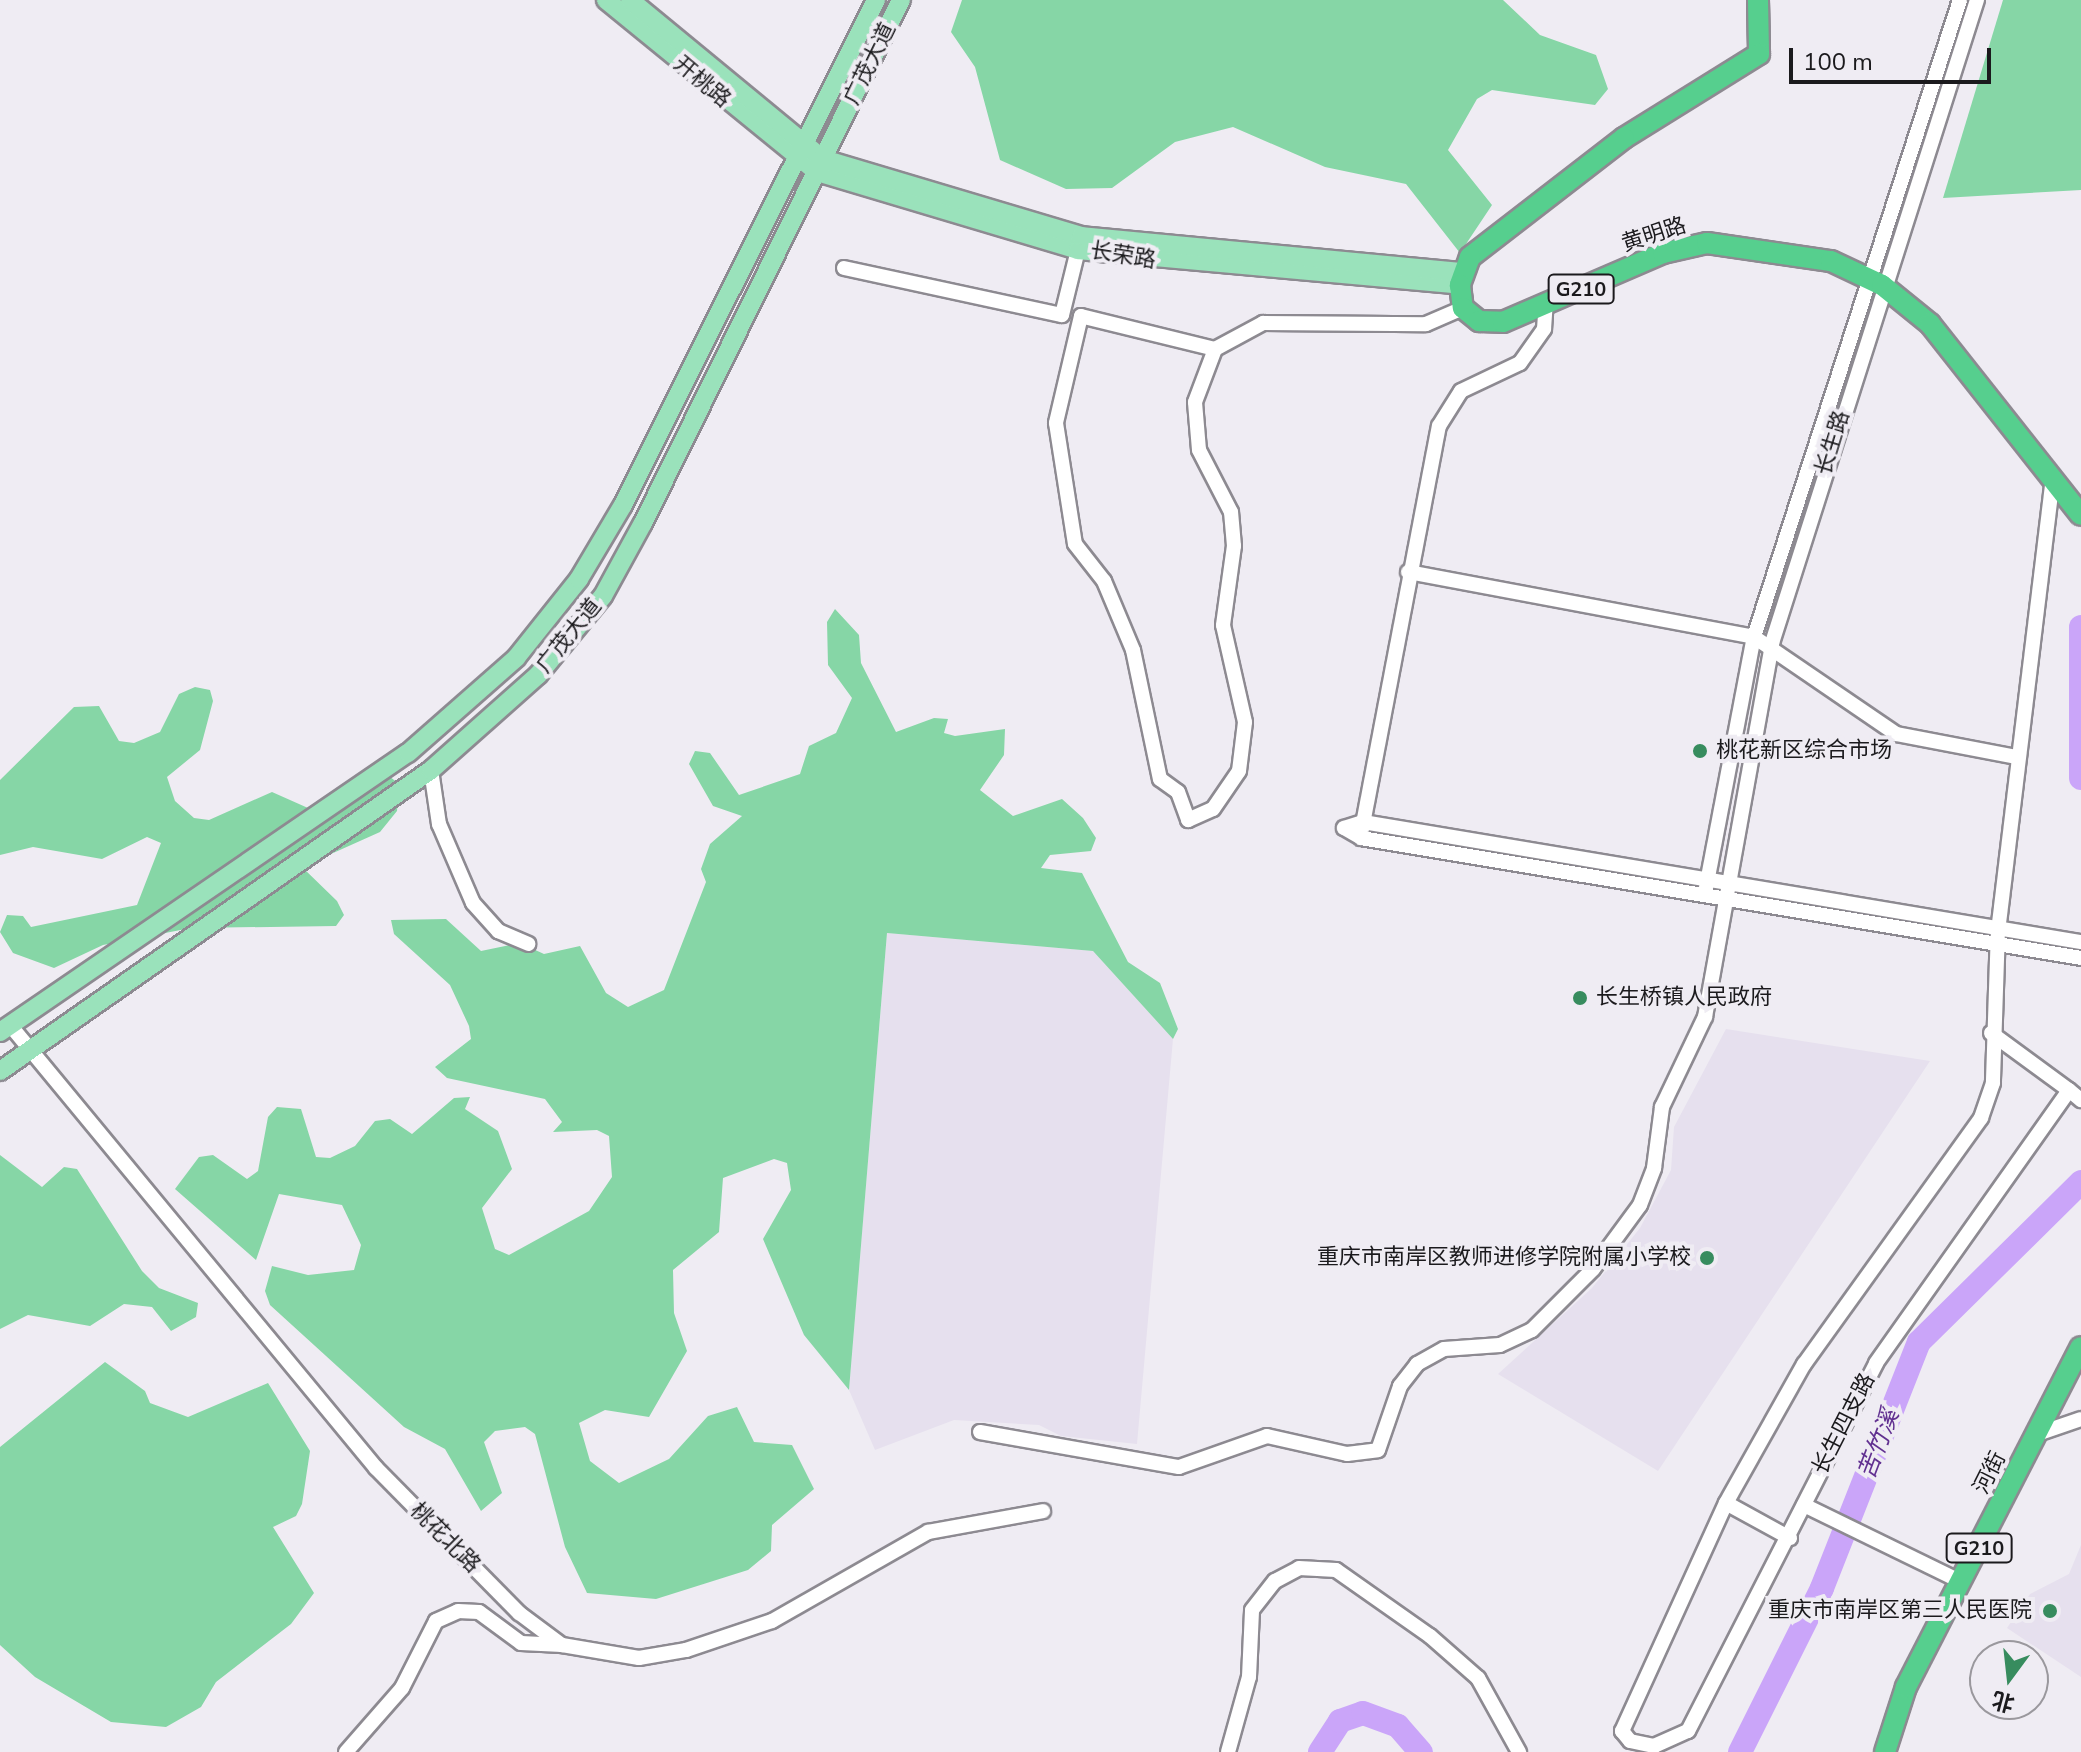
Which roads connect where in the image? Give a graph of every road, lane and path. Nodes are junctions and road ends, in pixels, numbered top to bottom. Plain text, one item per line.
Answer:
1 (606, 0) edge
2 (630, 0) edge
3 (876, 0) edge
4 (901, 0) edge
5 (1758, 0) edge
6 (1960, 0) edge
7 (1977, 0) edge
8 (802, 157) junction
9 (820, 165) junction
10 (1078, 250) junction
11 (844, 268) dead end
12 (1461, 279) junction
13 (1874, 279) junction
14 (1546, 303) junction
15 (1463, 308) junction
16 (1215, 349) junction
17 (2058, 484) junction
18 (2081, 515) edge
19 (1408, 572) junction
20 (1754, 637) junction
21 (1772, 643) junction
22 (2017, 757) junction
23 (431, 770) junction
24 (1363, 822) junction
25 (1709, 877) junction
26 (1726, 880) junction
27 (1705, 893) junction
28 (1723, 895) junction
29 (1998, 936) junction
30 (2081, 942) edge
31 (528, 944) dead end
32 (2081, 958) edge
33 (5, 1028) edge
34 (1991, 1033) junction
35 (28, 1050) junction
36 (0, 1071) edge
37 (2069, 1090) junction
38 (2081, 1100) edge
39 (2081, 1347) edge
40 (2081, 1419) edge
41 (980, 1432) dead end
42 (2037, 1434) junction
43 (1726, 1503) junction
44 (1804, 1505) junction
45 (1043, 1511) dead end
46 (1790, 1538) junction
47 (1962, 1582) junction
48 (562, 1645) junction
49 (1625, 1741) edge
50 (346, 1752) edge
51 (1228, 1752) edge
52 (1519, 1752) edge
53 (1885, 1752) edge

1 - 8 main road, 开桃路
2 - 8 main road, 开桃路
3 - 8 main road, 广茂大道
4 - 9 main road, 广茂大道
5 - 12 highway
6 - 13 street, 长生路
7 - 13 street, 长生路
8 - 9 main road, 长荣路
8 - 33 main road, 广茂大道
9 - 10 main road, 长荣路
9 - 12 main road, 长荣路
9 - 23 main road, 广茂大道
10 - 11 street
10 - 12 main road, 长荣路
12 - 15 highway
13 - 14 highway, 黄明路 / G210
13 - 17 highway, 黄明路 / G210
13 - 20 street, 长生路
13 - 21 street, 长生路
14 - 15 highway, 黄明路 / G210
14 - 19 street
15 - 16 street
16 - 16 street
17 - 18 highway, 黄明路 / G210
17 - 22 street
19 - 20 street
19 - 24 street
20 - 21 street
20 - 25 street, 长生路
21 - 22 street
21 - 26 street, 长生路
22 - 29 street
23 - 31 street
23 - 35 main road, 广茂大道
24 - 25 street
24 - 27 street
25 - 26 street
25 - 27 street, 长生路
26 - 28 street, 长生路
26 - 29 street
27 - 28 street
28 - 29 street
28 - 41 street, 长生路
29 - 30 street
29 - 32 street
29 - 34 street
33 - 35 street, 桃花北路
34 - 37 street
34 - 43 street
35 - 36 main road, 广茂大道
35 - 48 street, 桃花北路
37 - 38 street
37 - 44 street, 长生四支路
39 - 42 highway, 河街 / G210
40 - 42 street
42 - 47 highway, 河街 / G210
43 - 46 street
43 - 49 street
44 - 46 street, 长生四支路
44 - 47 street
45 - 48 street, 桃花北路
46 - 49 street, 长生四支路
47 - 53 highway, 河街 / G210
48 - 50 street
51 - 52 street

